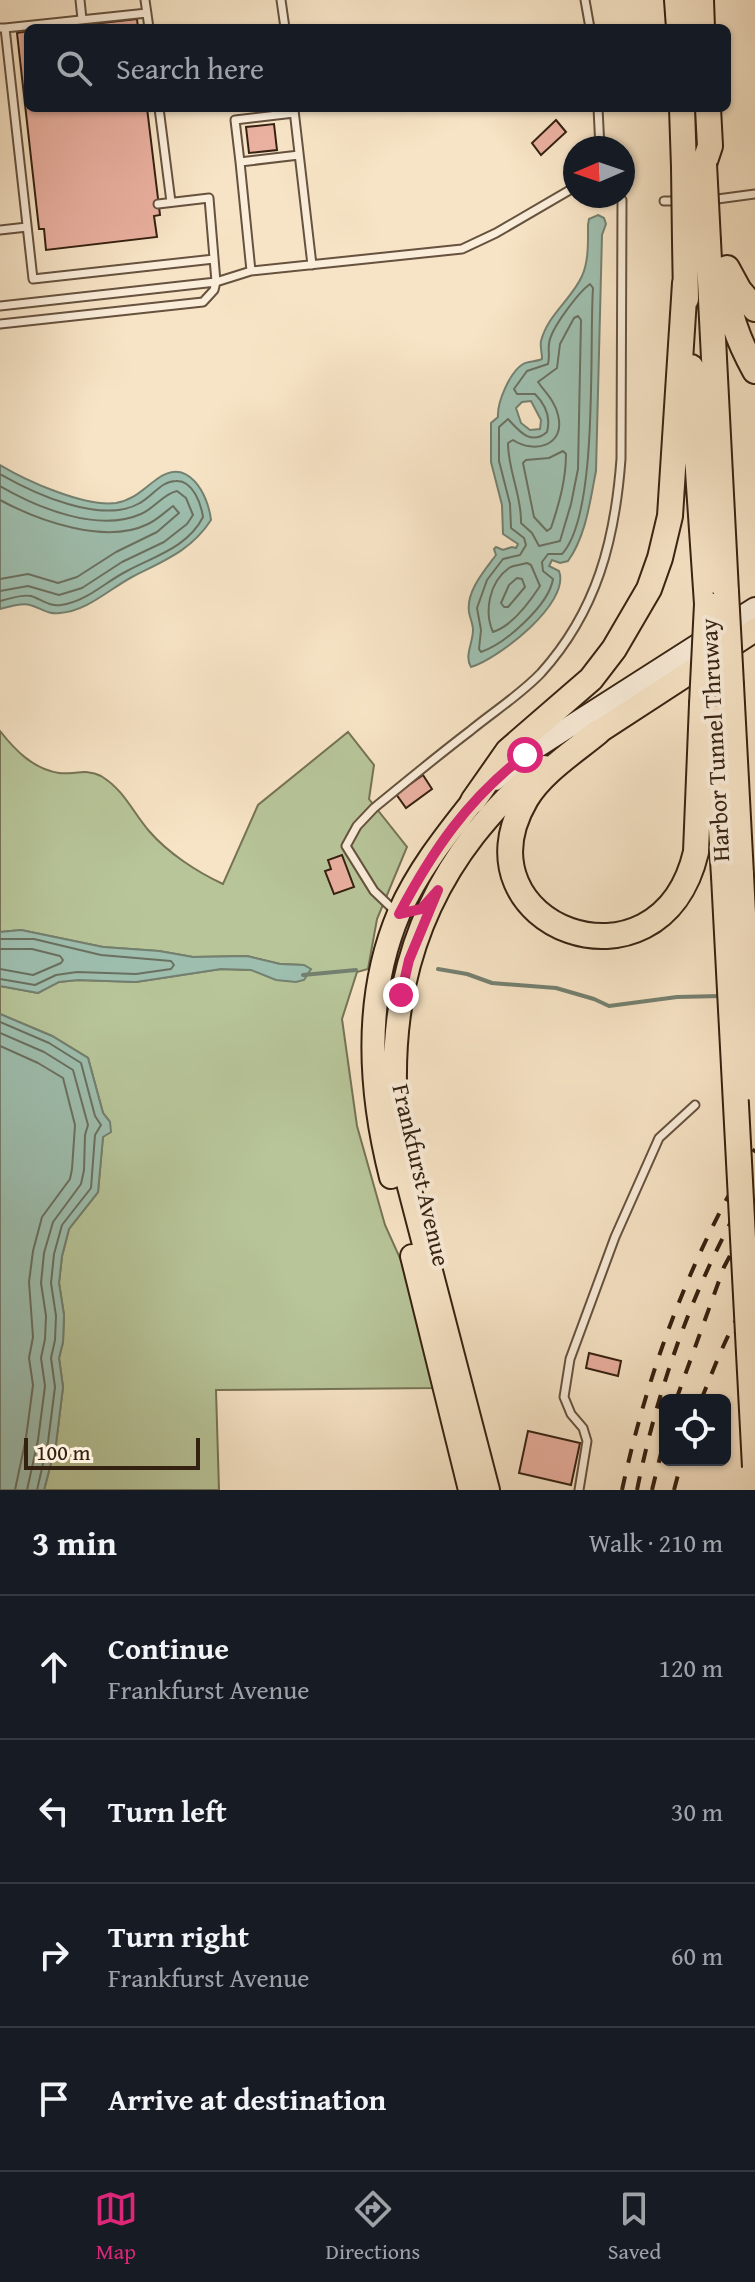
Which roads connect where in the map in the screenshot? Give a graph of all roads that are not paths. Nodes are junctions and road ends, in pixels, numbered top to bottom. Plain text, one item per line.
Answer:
1 (80, 0) edge
2 (145, 0) edge
3 (281, 0) edge
4 (585, 0) edge
5 (677, 0) edge
6 (701, 0) edge
7 (147, 13) junction
8 (82, 19) junction
9 (38, 24) edge
10 (148, 24) edge
11 (284, 24) edge
12 (589, 24) edge
13 (679, 24) edge
14 (702, 24) edge
15 (24, 26) edge
16 (2, 28) edge
17 (160, 112) edge
18 (282, 112) edge
19 (294, 112) edge
20 (598, 112) edge
21 (684, 112) edge
22 (708, 112) edge
23 (599, 136) edge
24 (299, 155) junction
25 (705, 161) junction
26 (240, 162) junction
27 (563, 194) edge
28 (755, 194) edge
29 (664, 201) dead end
30 (171, 202) junction
31 (158, 204) dead end
32 (622, 208) edge
33 (27, 227) junction
34 (0, 230) edge
35 (710, 246) junction
36 (214, 259) junction
37 (312, 265) junction
38 (251, 271) junction
39 (216, 282) junction
40 (685, 283) junction
41 (0, 306) edge
42 (755, 309) edge
43 (0, 324) edge
44 (755, 371) edge
45 (717, 598) junction
46 (755, 608) edge
47 (755, 630) edge
48 (715, 695) junction
49 (598, 732) junction
50 (473, 801) junction
51 (732, 875) junction
52 (438, 890) junction
53 (399, 914) junction
54 (394, 1057) junction
55 (695, 1105) dead end
56 (755, 1154) edge
57 (755, 1467) edge
58 (470, 1490) edge
59 (488, 1490) edge
60 (579, 1490) edge

1 - 8 lane
2 - 7 lane
3 - 11 lane
4 - 12 lane
5 - 13 highway
6 - 14 highway
7 - 8 lane
7 - 10 lane
8 - 9 lane
15 - 16 lane
16 - 33 lane
17 - 30 lane
18 - 26 lane
19 - 24 lane
20 - 23 lane
21 - 25 highway, Harbor Tunnel Thruway
22 - 25 highway, Harbor Tunnel Thruway
24 - 26 lane
24 - 37 lane
25 - 35 highway, Harbor Tunnel Thruway, bridge
25 - 35 highway
26 - 38 lane
27 - 37 lane
28 - 29 lane
30 - 31 lane
30 - 36 lane
32 - 53 lane
33 - 34 lane
33 - 36 lane
35 - 40 highway, Harbor Tunnel Thruway
35 - 42 highway
35 - 44 highway
35 - 45 highway, Harbor Tunnel Thruway
36 - 39 lane
37 - 38 lane
38 - 39 lane
39 - 41 lane
39 - 43 lane
40 - 45 highway, Harbor Tunnel Thruway
40 - 50 highway
45 - 48 highway, bridge
45 - 48 highway, Harbor Tunnel Thruway, bridge
46 - 50 main road, Frankfurst Avenue
47 - 49 main road, Frankfurst Avenue
48 - 49 highway
48 - 51 highway, Harbor Tunnel Thruway
49 - 52 main road, Frankfurst Avenue
50 - 53 main road, Frankfurst Avenue
51 - 56 highway, Harbor Tunnel Thruway, bridge
51 - 57 highway, Harbor Tunnel Thruway, bridge
52 - 53 main road
52 - 54 main road, Frankfurst Avenue
53 - 54 main road
53 - 58 main road, Frankfurst Avenue
54 - 59 main road, Frankfurst Avenue
55 - 60 lane

